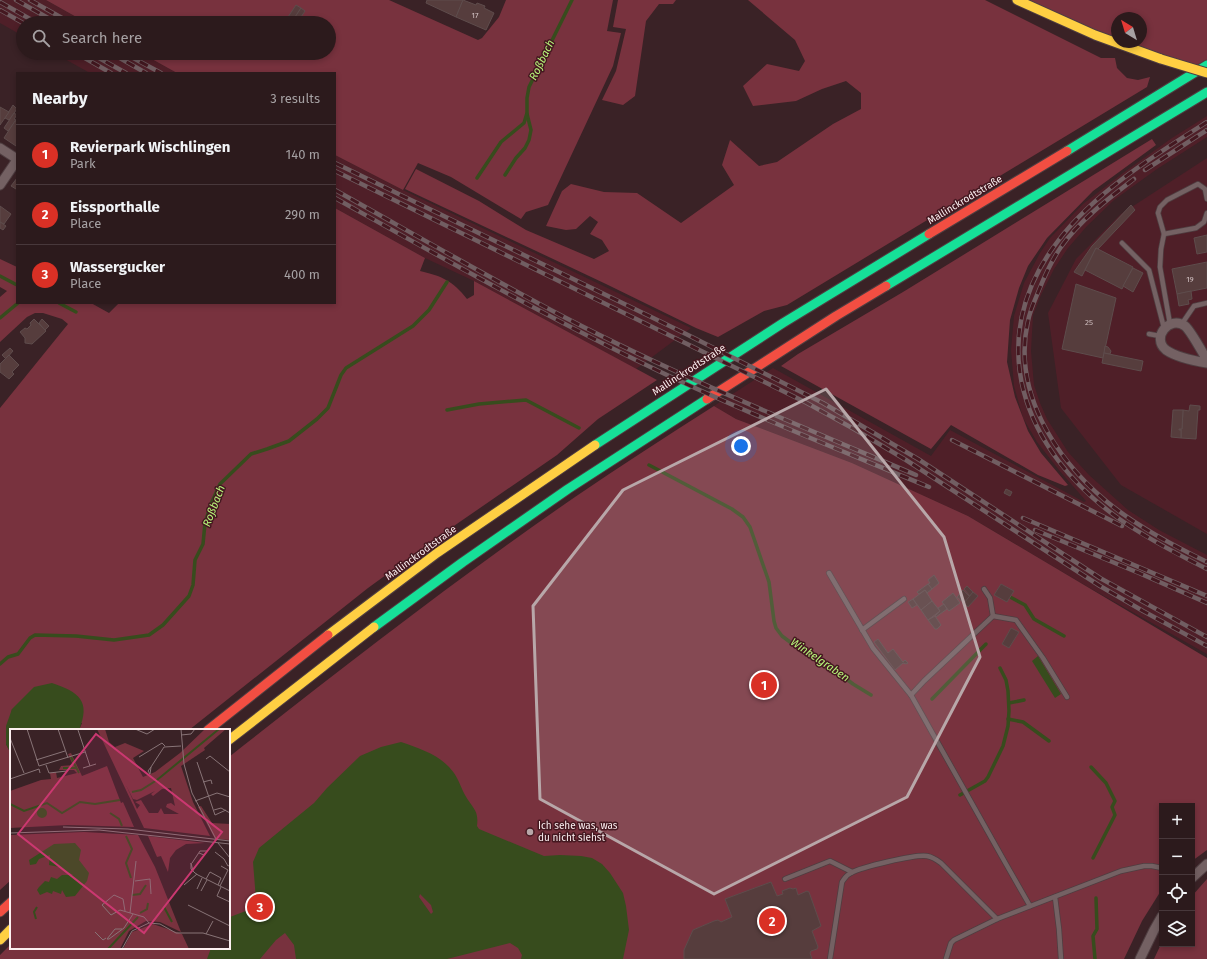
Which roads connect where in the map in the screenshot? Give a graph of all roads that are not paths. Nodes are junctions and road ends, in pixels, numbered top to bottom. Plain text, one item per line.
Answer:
1 (1017, 0) edge
2 (1207, 65) edge
3 (1207, 73) edge
4 (1207, 92) edge
5 (0, 148) edge
6 (16, 159) edge
7 (16, 161) edge
8 (0, 185) edge
9 (1207, 199) edge
10 (1207, 213) edge
11 (1164, 234) junction
12 (1122, 243) dead end
13 (1207, 303) edge
14 (1181, 325) junction
15 (1165, 329) junction
16 (1149, 334) dead end
17 (1207, 361) edge
18 (829, 573) dead end
19 (984, 589) dead end
20 (904, 599) dead end
21 (993, 616) junction
22 (862, 630) junction
23 (911, 695) junction
24 (1067, 696) dead end
25 (209, 729) edge
26 (230, 739) edge
27 (1207, 864) edge
28 (1159, 867) edge
29 (852, 872) junction
30 (1195, 875) edge
31 (785, 879) dead end
32 (1055, 897) junction
33 (10, 903) edge
34 (1030, 906) junction
35 (0, 912) edge
36 (997, 919) junction
37 (1159, 921) edge
38 (10, 931) edge
39 (0, 940) edge
40 (830, 959) edge
41 (946, 959) edge
42 (1061, 959) edge
43 (1140, 959) edge

1 - 3 main road, bridge
2 - 25 main road, Mallinckrodtstraße
4 - 26 main road
5 - 6 street
7 - 8 street
9 - 11 lane
10 - 11 lane
11 - 15 lane
12 - 15 lane
13 - 14 lane
14 - 15 street
14 - 17 street
15 - 16 lane
15 - 17 street
18 - 22 lane
19 - 21 lane
20 - 22 lane
21 - 23 lane
21 - 24 lane
22 - 23 lane
23 - 34 lane
27 - 30 street
28 - 32 lane
29 - 31 lane
29 - 36 lane
29 - 40 lane
32 - 34 lane
32 - 42 lane
33 - 35 main road
34 - 36 lane
36 - 41 lane
37 - 43 street
38 - 39 main road

